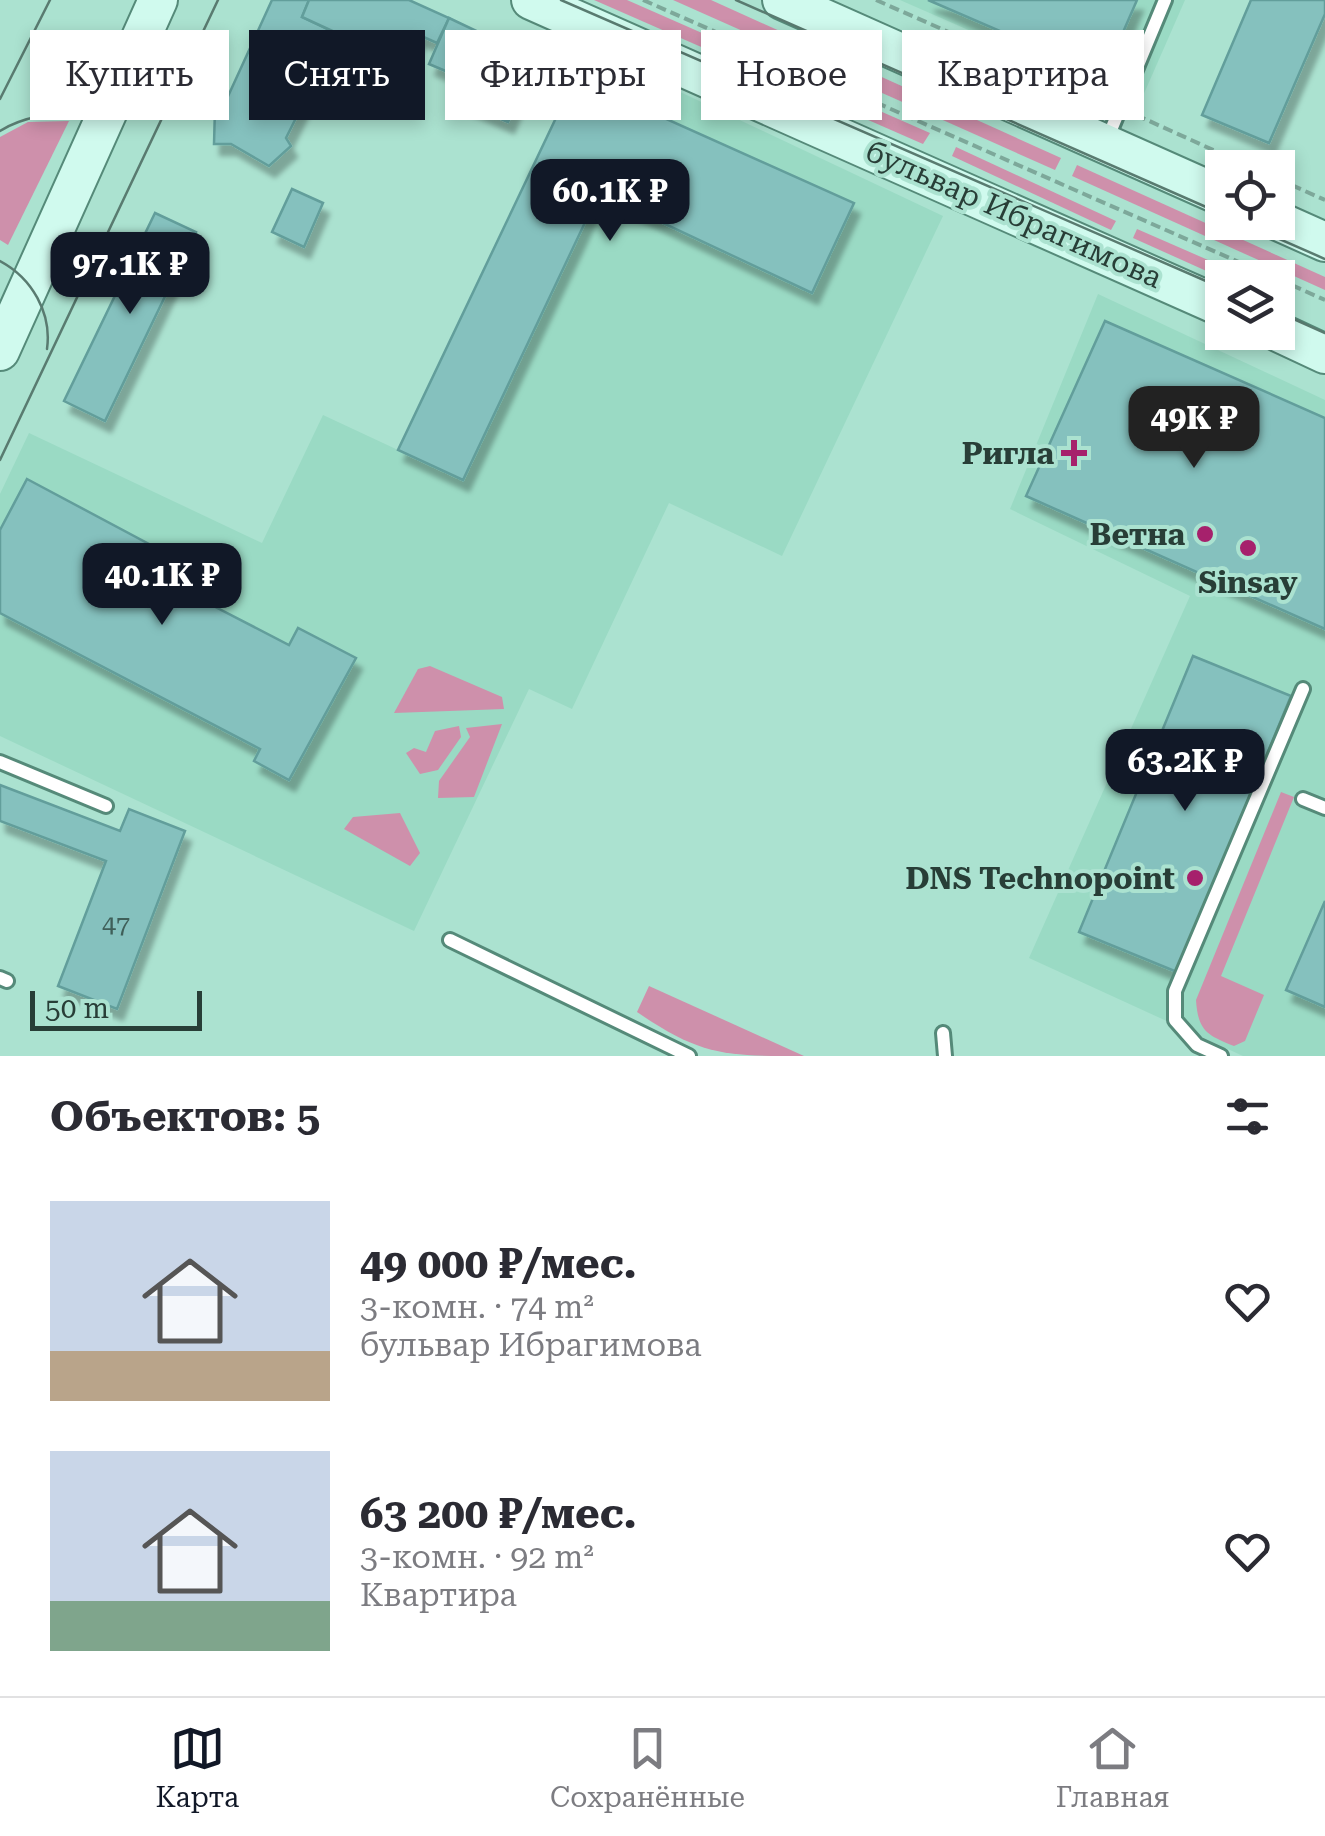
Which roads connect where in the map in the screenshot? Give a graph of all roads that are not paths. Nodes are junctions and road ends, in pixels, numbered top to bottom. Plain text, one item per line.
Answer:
1 (158, 0) edge
2 (531, 0) edge
3 (782, 0) edge
4 (1164, 0) edge
5 (1105, 144) junction
6 (1205, 188) edge
7 (1295, 229) edge
8 (1325, 242) edge
9 (1205, 300) edge
10 (1295, 340) edge
11 (0, 351) edge
12 (1325, 354) edge
13 (1304, 689) dead end
14 (0, 762) edge
15 (1302, 799) dead end
16 (106, 806) dead end
17 (1325, 808) edge
18 (450, 940) dead end
19 (942, 1033) dead end
20 (663, 1050) edge
21 (689, 1056) edge
22 (945, 1056) edge
23 (1221, 1056) edge

1 - 11 main road
2 - 9 main road, бульвар Ибрагимова
3 - 5 main road
4 - 5 lane
5 - 6 main road
7 - 8 main road
10 - 12 main road
13 - 23 lane
14 - 16 lane
15 - 17 lane
18 - 20 lane
19 - 22 lane
20 - 21 lane

